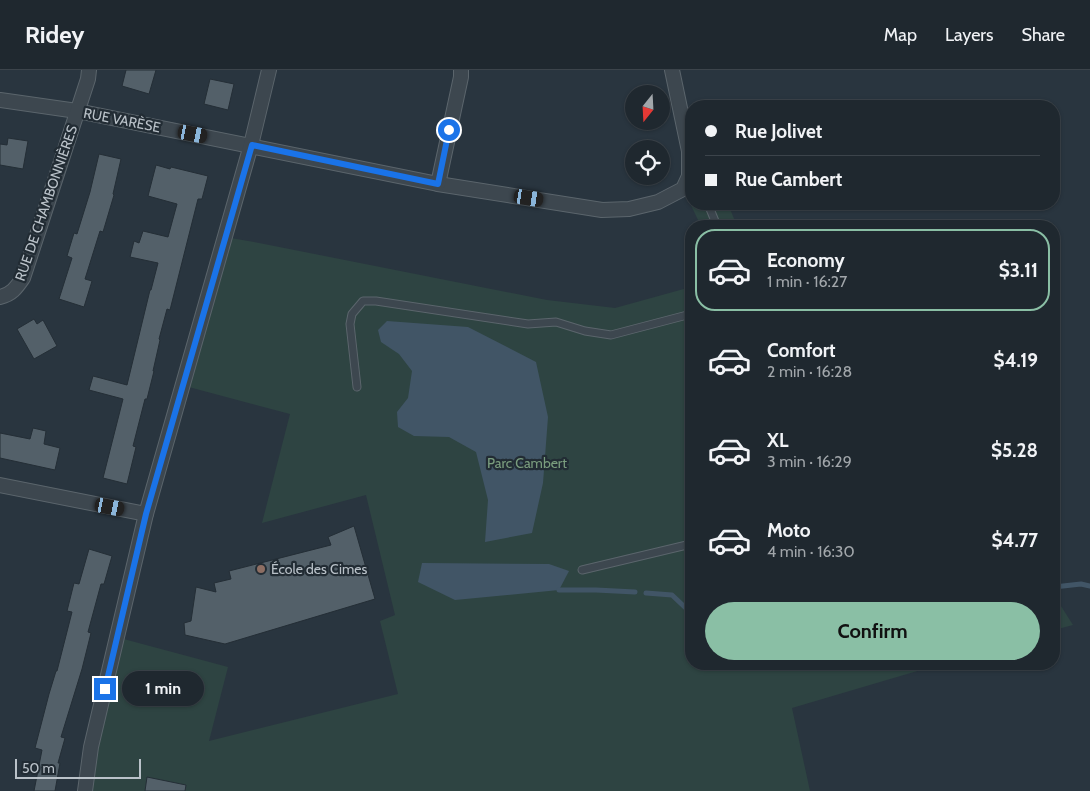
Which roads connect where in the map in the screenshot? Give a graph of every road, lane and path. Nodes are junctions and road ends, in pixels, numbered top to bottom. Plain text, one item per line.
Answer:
1 (89, 70) edge
2 (269, 70) edge
3 (461, 70) edge
4 (672, 70) edge
5 (0, 100) edge
6 (77, 110) junction
7 (685, 136) edge
8 (252, 145) junction
9 (685, 183) edge
10 (438, 184) junction
11 (0, 297) edge
12 (685, 316) edge
13 (357, 387) dead end
14 (0, 485) edge
15 (146, 514) junction
16 (685, 545) edge
17 (582, 570) dead end
18 (85, 791) edge

1 - 6 street, RUE DE CHAMBONNIÈRES
2 - 8 street
3 - 10 street
4 - 7 street
5 - 6 street, RUE VARÈSE
6 - 8 street, RUE VARÈSE
6 - 11 street, RUE DE CHAMBONNIÈRES
8 - 10 street, RUE VARÈSE
8 - 15 street
9 - 10 street, RUE VARÈSE
12 - 13 lane
14 - 15 street
15 - 18 street
16 - 17 lane

